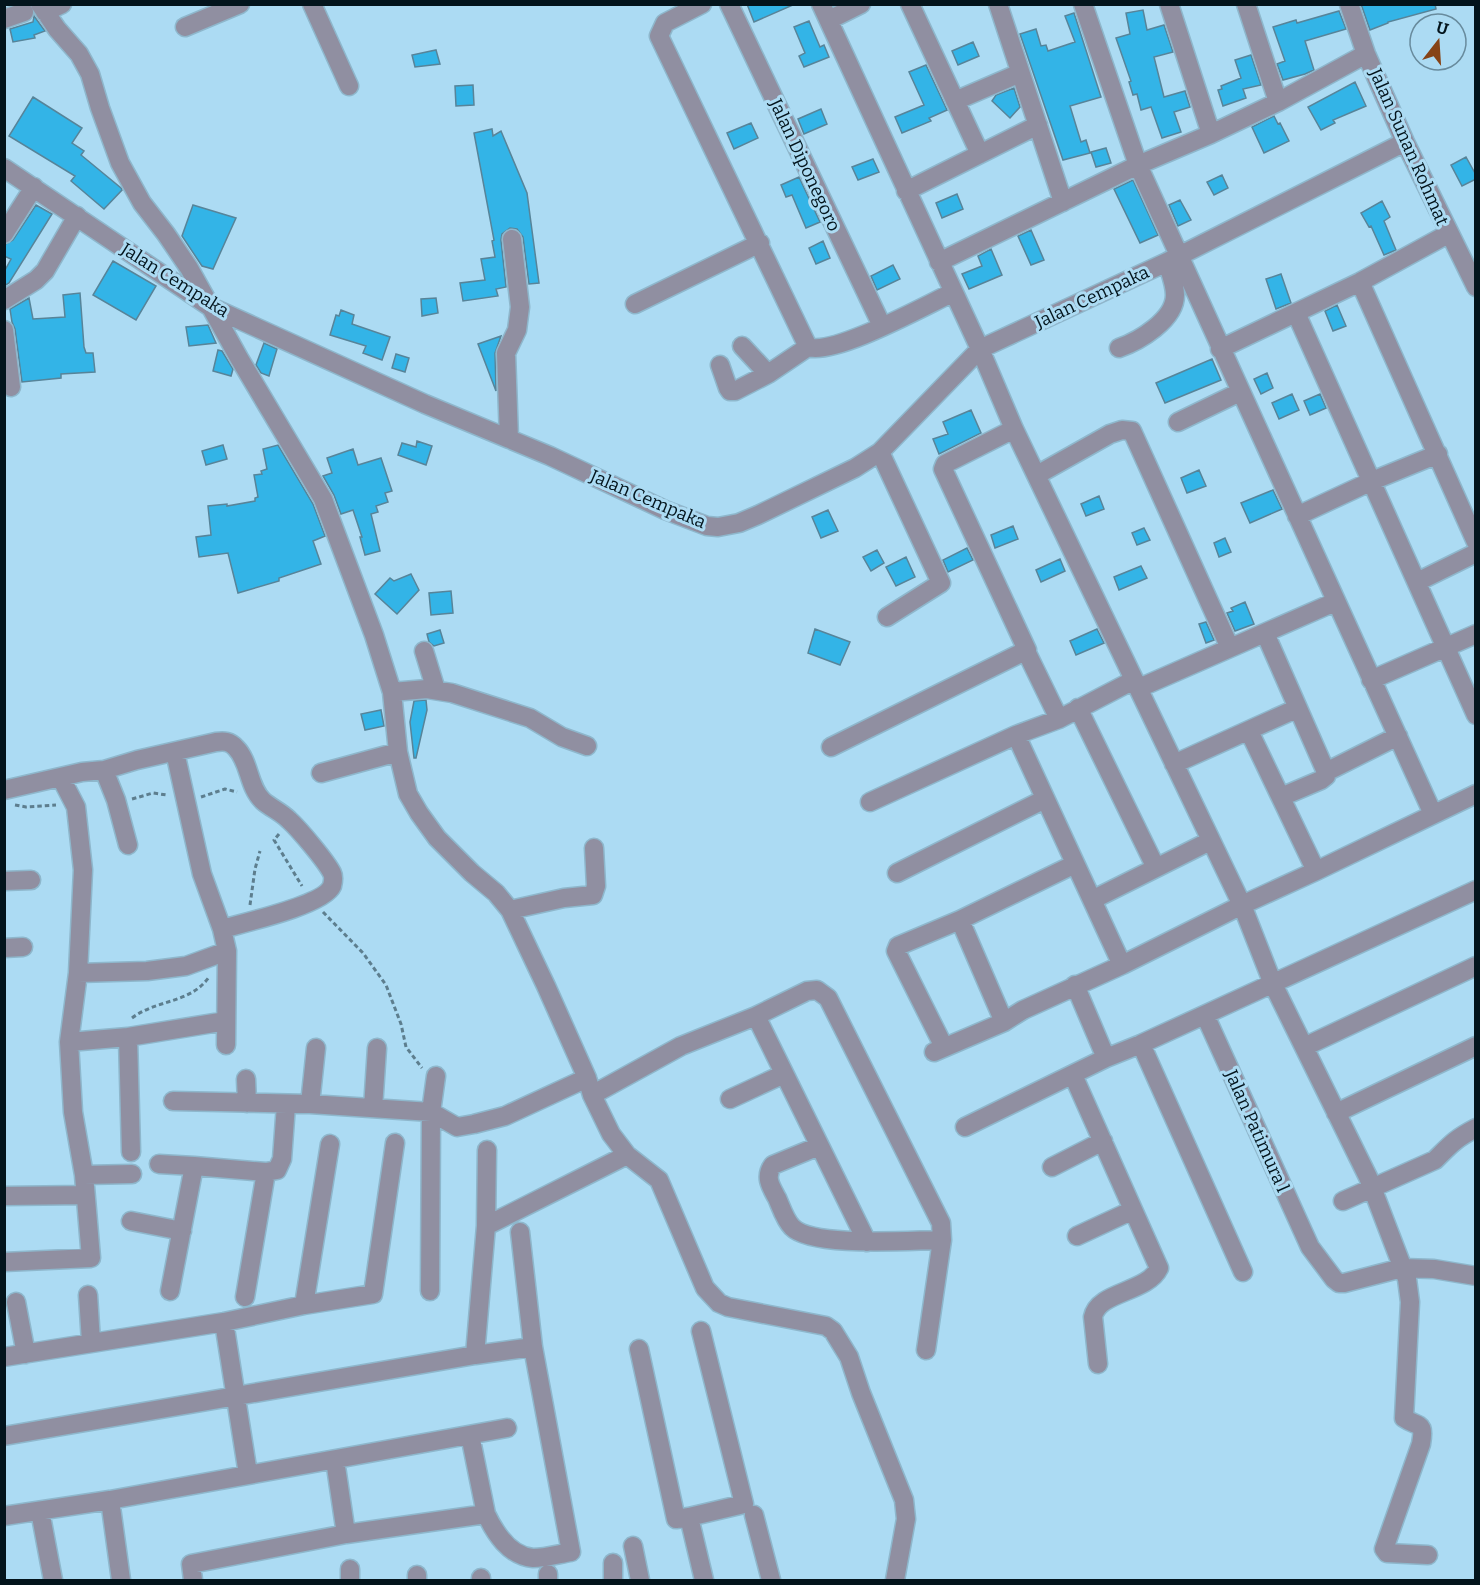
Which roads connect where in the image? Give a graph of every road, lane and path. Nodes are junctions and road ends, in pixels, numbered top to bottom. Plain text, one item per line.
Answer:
1 (62, 4) edge
2 (240, 4) edge
3 (312, 4) edge
4 (702, 4) edge
5 (729, 4) edge
6 (861, 4) edge
7 (910, 4) edge
8 (998, 4) edge
9 (1083, 4) edge
10 (1169, 4) edge
11 (1246, 4) edge
12 (1349, 4) edge
13 (37, 10) edge
14 (825, 12) edge
15 (4, 19) edge
16 (185, 27) dead end
17 (1366, 54) junction
18 (1020, 73) junction
19 (349, 86) dead end
20 (955, 101) junction
21 (1278, 102) junction
22 (1038, 125) junction
23 (1211, 134) junction
24 (1405, 142) junction
25 (980, 154) junction
26 (1138, 165) junction
27 (4, 168) edge
28 (34, 187) junction
29 (906, 191) junction
30 (1063, 202) junction
31 (77, 216) junction
32 (4, 234) edge
33 (1448, 234) junction
34 (512, 239) dead end
35 (759, 243) junction
36 (1173, 259) junction
37 (939, 262) junction
38 (1360, 282) junction
39 (1476, 287) edge
40 (952, 293) junction
41 (4, 300) edge
42 (635, 304) dead end
43 (209, 306) junction
44 (1296, 313) junction
45 (882, 326) junction
46 (4, 330) edge
47 (742, 346) dead end
48 (808, 346) junction
49 (1119, 348) dead end
50 (1220, 349) junction
51 (980, 350) junction
52 (720, 365) dead end
53 (768, 374) junction
54 (11, 387) dead end
55 (1240, 392) junction
56 (1178, 422) dead end
57 (1014, 429) junction
58 (509, 439) junction
59 (880, 452) junction
60 (1438, 454) junction
61 (1037, 475) junction
62 (1372, 481) junction
63 (1297, 516) junction
64 (1476, 542) edge
65 (1476, 553) edge
66 (1417, 582) junction
67 (1335, 602) junction
68 (887, 617) dead end
69 (1265, 633) junction
70 (1476, 634) edge
71 (1446, 647) junction
72 (1230, 648) junction
73 (424, 651) dead end
74 (1026, 651) junction
75 (1371, 680) junction
76 (1136, 684) junction
77 (436, 690) junction
78 (392, 692) junction
79 (1078, 708) junction
80 (1298, 708) junction
81 (1476, 715) edge
82 (1059, 719) junction
83 (1249, 731) junction
84 (1016, 735) junction
85 (1398, 736) junction
86 (587, 746) dead end
87 (831, 747) dead end
88 (175, 752) junction
89 (398, 752) junction
90 (1174, 764) junction
91 (104, 770) junction
92 (1326, 772) junction
93 (321, 773) dead end
94 (61, 778) junction
95 (240, 794) dead end
96 (1476, 794) edge
97 (1281, 797) junction
98 (6, 798) edge
99 (1045, 799) junction
100 (116, 800) junction
101 (185, 802) junction
102 (870, 802) dead end
103 (76, 807) junction
104 (1432, 814) junction
105 (289, 820) junction
106 (1210, 841) junction
107 (128, 845) dead end
108 (594, 848) dead end
109 (1075, 864) junction
110 (1156, 868) junction
111 (1316, 872) junction
112 (897, 873) dead end
113 (31, 880) dead end
114 (4, 881) edge
115 (1476, 890) edge
116 (316, 900) junction
117 (1092, 900) junction
118 (1242, 905) junction
119 (510, 910) junction
120 (960, 920) junction
121 (222, 929) junction
122 (227, 951) junction
123 (1122, 965) junction
124 (1476, 966) edge
125 (78, 973) junction
126 (1273, 984) junction
127 (1075, 985) junction
128 (1204, 1015) junction
129 (756, 1016) junction
130 (226, 1021) junction
131 (1004, 1022) junction
132 (128, 1037) junction
133 (69, 1042) junction
134 (1141, 1044) junction
135 (226, 1045) dead end
136 (1476, 1046) edge
137 (1304, 1047) junction
138 (316, 1048) dead end
139 (377, 1048) dead end
140 (1106, 1058) junction
141 (429, 1072) joint
142 (784, 1074) junction
143 (1073, 1075) junction
144 (246, 1079) dead end
145 (590, 1087) junction
146 (730, 1099) dead end
147 (173, 1101) dead end
148 (247, 1104) junction
149 (310, 1104) junction
150 (286, 1105) junction
151 (373, 1108) junction
152 (431, 1112) junction
153 (1336, 1113) junction
154 (965, 1127) dead end
155 (1476, 1128) edge
156 (1103, 1141) junction
157 (395, 1143) dead end
158 (330, 1144) dead end
159 (819, 1146) junction
160 (487, 1150) dead end
161 (131, 1152) dead end
162 (627, 1155) junction
163 (159, 1164) dead end
164 (194, 1166) junction
165 (1052, 1167) dead end
166 (266, 1172) junction
167 (132, 1174) dead end
168 (84, 1175) junction
169 (1372, 1188) junction
170 (85, 1195) junction
171 (4, 1196) edge
172 (1343, 1201) dead end
173 (1133, 1210) junction
174 (131, 1221) dead end
175 (486, 1226) junction
176 (182, 1231) junction
177 (520, 1232) dead end
178 (1077, 1236) dead end
179 (942, 1240) junction
180 (867, 1242) junction
181 (4, 1262) edge
182 (1402, 1268) junction
183 (1244, 1272) dead end
184 (1476, 1276) edge
185 (170, 1291) dead end
186 (430, 1291) dead end
187 (88, 1295) dead end
188 (245, 1297) dead end
189 (16, 1302) dead end
190 (304, 1305) junction
191 (224, 1322) junction
192 (701, 1331) dead end
193 (91, 1342) junction
194 (533, 1347) junction
195 (639, 1349) dead end
196 (926, 1350) dead end
197 (26, 1354) junction
198 (475, 1355) junction
199 (4, 1357) edge
200 (1098, 1364) dead end
201 (235, 1397) junction
202 (507, 1428) dead end
203 (470, 1435) junction
204 (4, 1436) edge
205 (335, 1460) junction
206 (248, 1474) junction
207 (110, 1500) junction
208 (40, 1511) junction
209 (486, 1514) junction
210 (754, 1515) dead end
211 (4, 1516) edge
212 (689, 1517) junction
213 (346, 1534) junction
214 (633, 1546) dead end
215 (1428, 1555) dead end
216 (53, 1581) edge
217 (121, 1581) edge
218 (193, 1581) edge
219 (640, 1581) edge
220 (704, 1581) edge
221 (771, 1581) edge
222 (895, 1581) edge

1 - 13 street
2 - 16 street
3 - 19 street
4 - 35 street
5 - 45 street, Jalan Diponegoro
6 - 14 street
7 - 20 street
8 - 18 street
9 - 26 street
10 - 23 street
11 - 21 street
12 - 17 street, Jalan Sunan Rohmat
13 - 15 street
13 - 43 street
14 - 29 street
17 - 21 street
17 - 24 street, Jalan Sunan Rohmat
18 - 20 street
18 - 22 street
20 - 25 street
21 - 23 street
22 - 25 street
22 - 30 street
23 - 26 street
24 - 33 street, Jalan Sunan Rohmat
24 - 36 street, Jalan Cempaka
25 - 29 street
26 - 30 street
26 - 36 street
27 - 28 street, Jalan Cempaka
28 - 31 street, Jalan Cempaka
28 - 32 street
29 - 37 street
30 - 37 street
31 - 41 street
31 - 43 street, Jalan Cempaka
33 - 38 street
33 - 39 street, Jalan Sunan Rohmat
34 - 58 street
35 - 42 street
35 - 48 street
36 - 49 street
36 - 50 street
36 - 51 street, Jalan Cempaka
37 - 40 street
38 - 44 street
38 - 60 street
40 - 45 street
40 - 51 street
43 - 58 street, Jalan Cempaka
43 - 78 street
44 - 50 street
44 - 62 street
45 - 48 street
46 - 54 street
47 - 53 street
48 - 53 street
50 - 55 street
51 - 57 street
51 - 59 street, Jalan Cempaka
52 - 53 street
55 - 56 street
55 - 63 street
57 - 61 street
57 - 74 street
58 - 59 street, Jalan Cempaka
59 - 68 street
60 - 62 street
60 - 64 street
61 - 72 street
61 - 76 street
62 - 63 street
62 - 66 street
63 - 67 street
65 - 66 street
66 - 71 street
67 - 69 street
67 - 75 street
69 - 72 street
69 - 80 street
70 - 71 street
71 - 75 street
71 - 81 street
72 - 76 street
73 - 77 street
74 - 82 street
74 - 87 street
75 - 85 street
76 - 79 street
76 - 90 street
77 - 78 street
77 - 86 street
78 - 89 street
79 - 82 street
79 - 110 street
80 - 83 street
80 - 92 street
82 - 84 street
83 - 90 street
83 - 97 street
84 - 99 street
84 - 102 street
85 - 92 street
85 - 104 street
88 - 91 street
88 - 101 street
88 - 105 street
89 - 93 street
89 - 119 street
90 - 106 street
91 - 94 street
91 - 100 street
92 - 97 street
94 - 98 street
94 - 103 street
95 - 101 path
96 - 104 street
97 - 111 street
98 - 103 path
99 - 109 street
99 - 112 street
100 - 101 path
100 - 107 street
101 - 121 street
103 - 125 street
104 - 111 street
105 - 116 path
105 - 116 street
106 - 110 street
106 - 118 street
108 - 119 street
109 - 117 street
109 - 120 street
110 - 117 street
111 - 118 street
113 - 114 street
115 - 126 street
116 - 121 street
116 - 141 path
117 - 123 street
118 - 123 street
118 - 126 street
119 - 145 street
120 - 131 street
120 - 131 street
121 - 122 street
122 - 125 street
122 - 130 street
123 - 127 street
124 - 137 street
125 - 133 street
126 - 128 street
126 - 137 street
127 - 131 street
127 - 140 street
128 - 134 street
128 - 182 street, Jalan Patimura l
129 - 142 street
129 - 145 street
129 - 179 street
130 - 132 street
130 - 135 street
132 - 133 street
132 - 161 street
133 - 168 street
134 - 140 street
134 - 183 street
136 - 153 street
137 - 153 street
138 - 149 street
139 - 151 street
140 - 143 street
141 - 152 street
142 - 146 street
142 - 159 street
143 - 154 street
143 - 156 street
144 - 148 street
145 - 152 street
145 - 162 street
147 - 148 street
148 - 150 street
149 - 150 street
149 - 151 street
150 - 166 street
151 - 152 street
152 - 186 street
153 - 169 street
155 - 169 street
156 - 165 street
156 - 173 street
157 - 190 street
158 - 190 street
159 - 180 street
159 - 180 street
160 - 175 street
162 - 175 street
162 - 222 street
163 - 164 street
164 - 166 street
164 - 176 street
166 - 188 street
167 - 168 street
168 - 170 street
169 - 172 street
169 - 182 street
170 - 171 street
170 - 181 street
173 - 178 street
173 - 200 street
174 - 176 street
175 - 198 street
176 - 185 street
177 - 194 street
179 - 180 street
179 - 196 street
182 - 184 street
182 - 215 street
187 - 193 street
189 - 197 street
190 - 191 street
191 - 193 street
191 - 201 street
192 - 212 street
193 - 197 street
194 - 198 street
194 - 209 street
195 - 212 street
197 - 199 street
198 - 201 street
201 - 204 street
201 - 206 street
202 - 203 street
203 - 205 street
203 - 209 street
205 - 206 street
205 - 213 street
206 - 207 street
207 - 208 street
207 - 217 street
208 - 211 street
208 - 216 street
209 - 213 street
210 - 221 street
212 - 220 street
213 - 218 street
214 - 219 street

